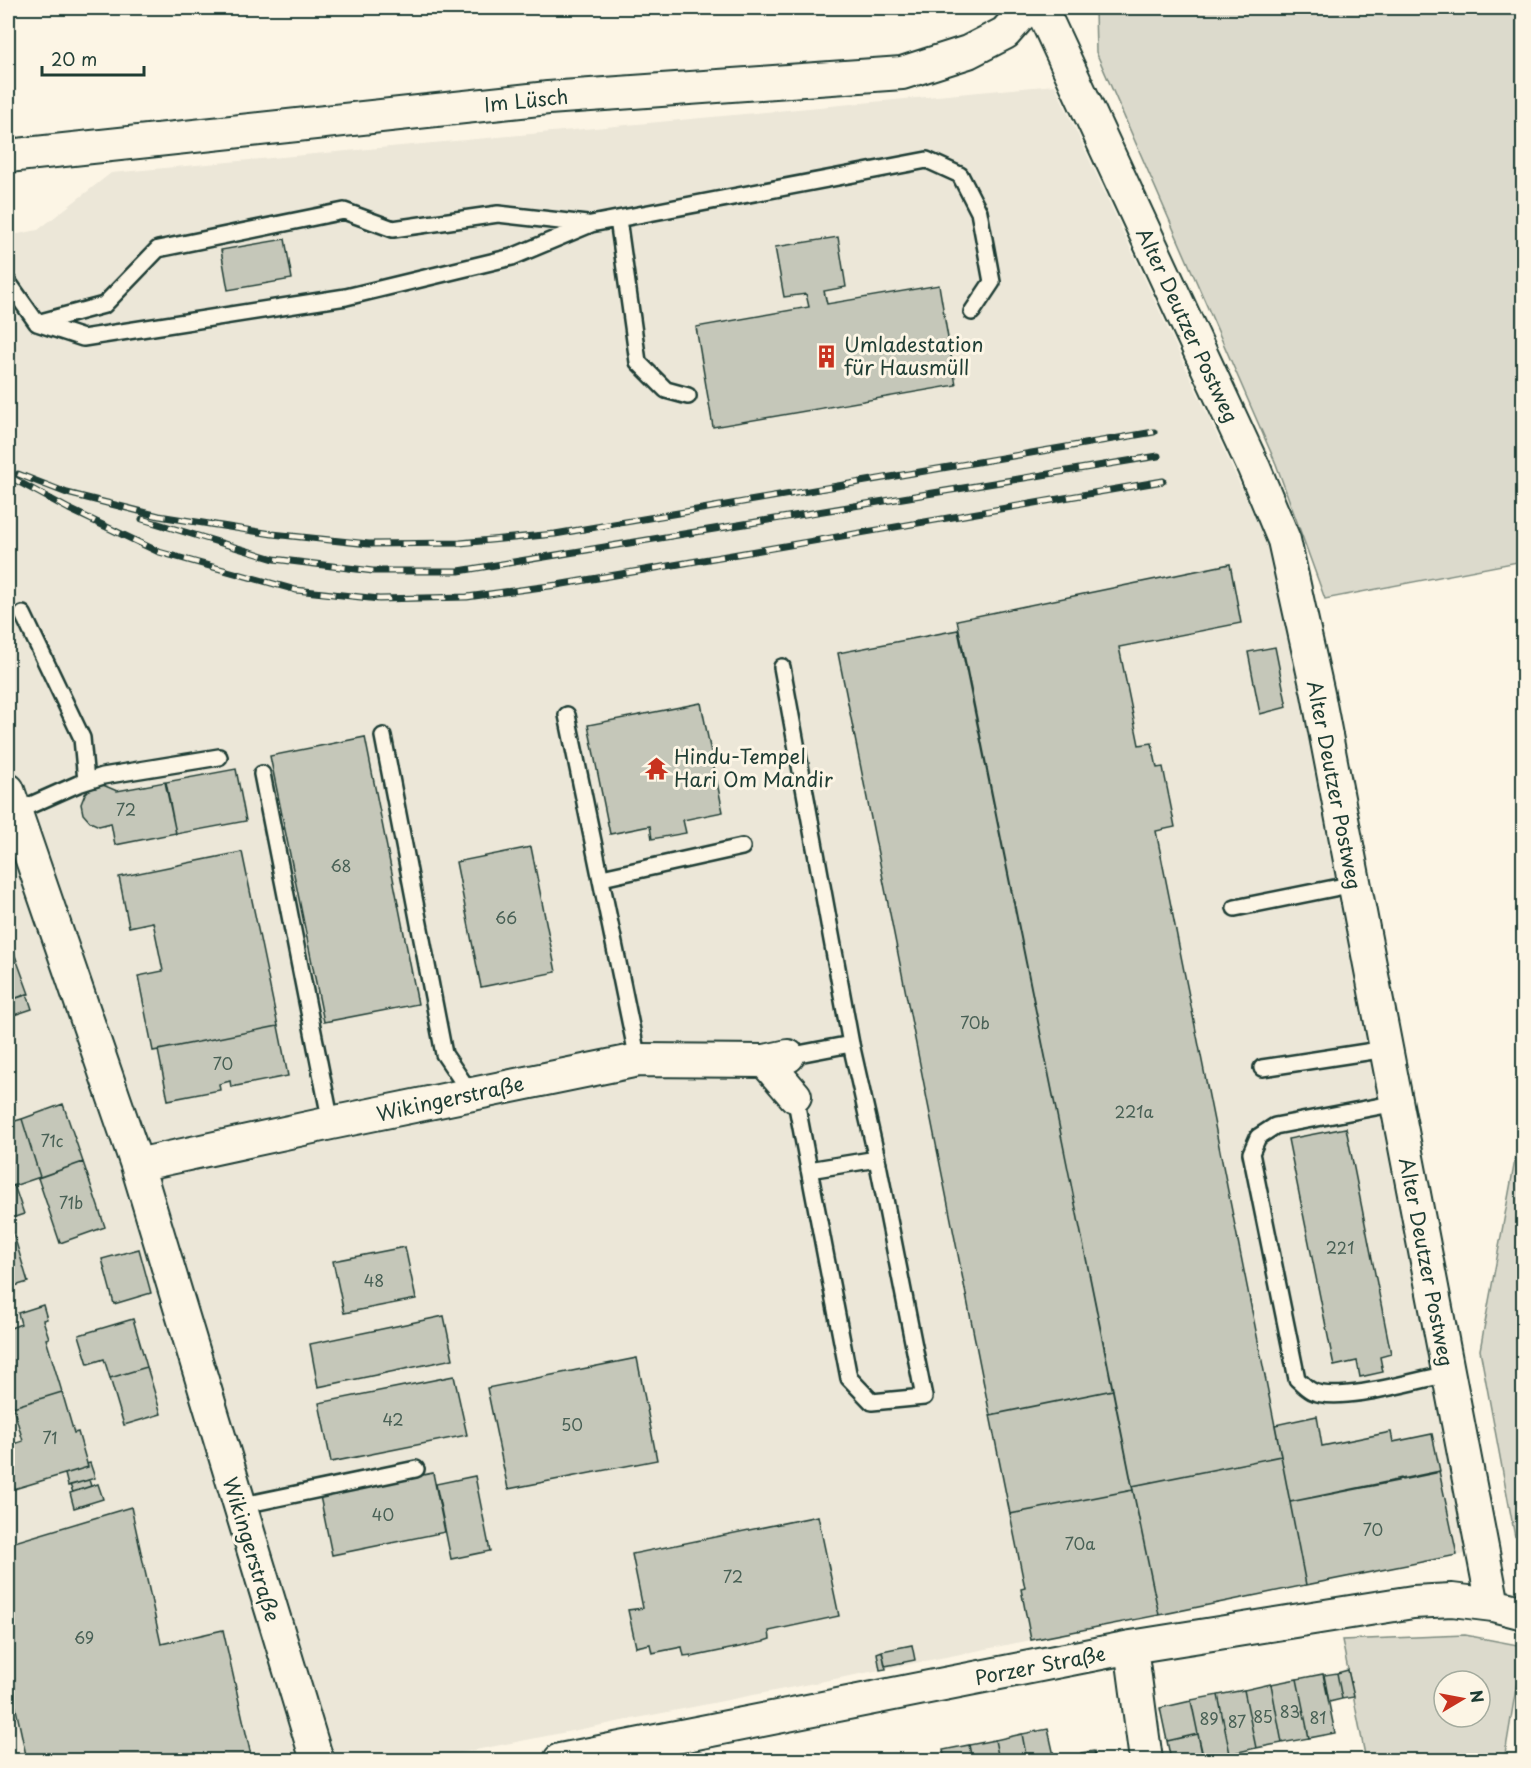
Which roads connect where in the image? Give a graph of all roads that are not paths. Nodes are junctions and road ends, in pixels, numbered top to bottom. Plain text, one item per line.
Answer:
1 (1026, 8) edge
2 (1041, 8) edge
3 (8, 156) edge
4 (618, 219) junction
5 (591, 224) junction
6 (8, 282) edge
7 (972, 312) dead end
8 (37, 323) junction
9 (688, 396) dead end
10 (23, 614) dead end
11 (782, 667) dead end
12 (567, 715) dead end
13 (383, 736) dead end
14 (219, 757) dead end
15 (262, 774) dead end
16 (86, 781) junction
17 (11, 801) edge
18 (742, 847) dead end
19 (602, 878) junction
20 (1354, 884) junction
21 (1235, 908) dead end
22 (851, 1044) junction
23 (1386, 1049) junction
24 (777, 1059) junction
25 (638, 1060) junction
26 (1262, 1068) dead end
27 (471, 1094) junction
28 (795, 1096) joint
29 (1396, 1103) junction
30 (331, 1123) junction
31 (877, 1159) junction
32 (138, 1166) junction
33 (809, 1170) junction
34 (1448, 1374) junction
35 (416, 1469) dead end
36 (239, 1506) junction
37 (1493, 1605) junction
38 (1524, 1612) edge
39 (1131, 1647) junction
40 (317, 1761) edge
41 (560, 1761) edge
42 (1146, 1761) edge

1 - 3 street, Im Lüsch
2 - 20 street, Alter Deutzer Postweg
4 - 5 lane
4 - 7 lane
4 - 9 lane
5 - 8 lane
5 - 8 lane
6 - 8 lane
10 - 16 lane
11 - 22 lane
12 - 19 lane
13 - 27 lane
14 - 16 lane
15 - 30 lane
16 - 17 lane
17 - 32 street, Wikingerstraße
18 - 19 lane
19 - 25 lane
20 - 21 lane
20 - 23 street, Alter Deutzer Postweg
22 - 24 lane
22 - 31 lane
23 - 26 lane
23 - 29 street, Alter Deutzer Postweg
24 - 25 street, Wikingerstraße
24 - 28 street
25 - 27 street, Wikingerstraße
27 - 30 street, Wikingerstraße
28 - 33 lane
29 - 34 street, Alter Deutzer Postweg
29 - 34 lane
30 - 32 street, Wikingerstraße
31 - 33 lane
31 - 33 lane
32 - 36 street, Wikingerstraße
34 - 37 street, Alter Deutzer Postweg
35 - 36 lane
36 - 40 street, Wikingerstraße
37 - 38 street, Porzer Straße
37 - 39 street, Porzer Straße
39 - 41 street, Porzer Straße
39 - 42 street

